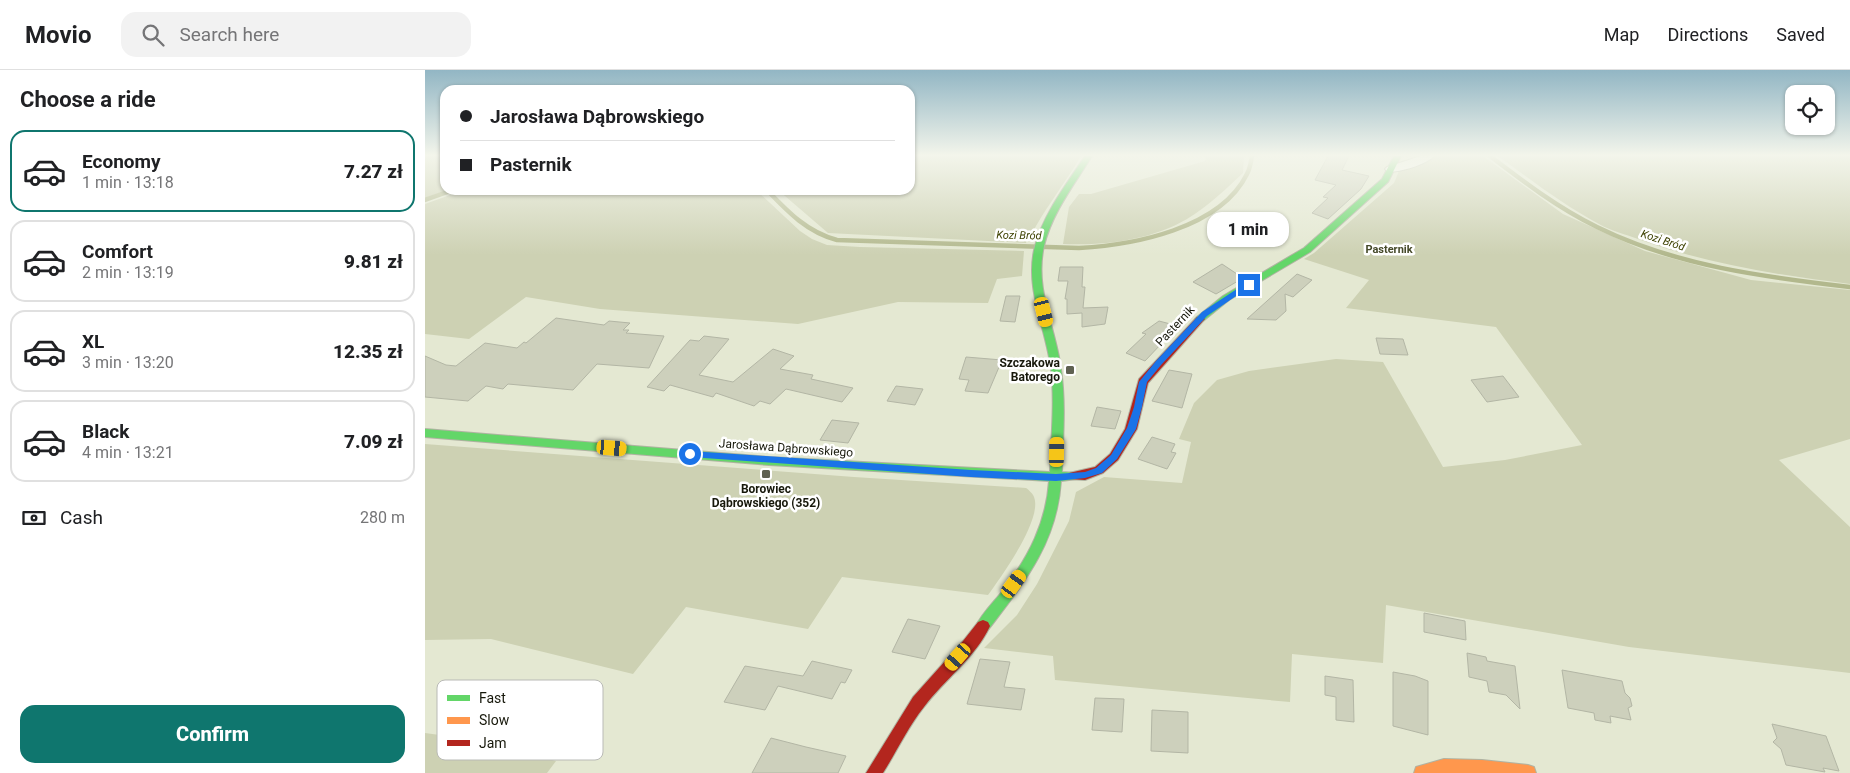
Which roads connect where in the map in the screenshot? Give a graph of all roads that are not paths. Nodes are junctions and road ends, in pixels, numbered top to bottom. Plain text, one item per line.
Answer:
1 (1068, 189) edge
2 (1375, 189) edge
3 (425, 433) edge
4 (1056, 477) junction
5 (874, 773) edge
6 (1422, 773) edge
7 (1528, 773) edge

1 - 4 street
2 - 4 street, Pasternik
3 - 4 street, Jarosława Dąbrowskiego
4 - 5 street
6 - 7 street

